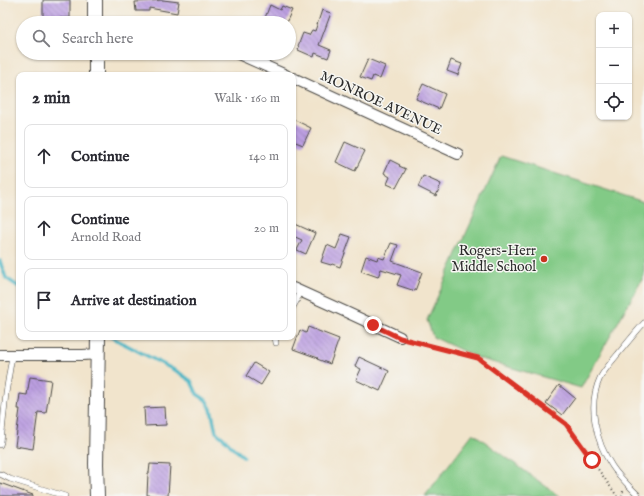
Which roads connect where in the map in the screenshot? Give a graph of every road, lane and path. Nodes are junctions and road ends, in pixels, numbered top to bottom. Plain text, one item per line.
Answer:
1 (95, 0) edge
2 (96, 16) edge
3 (96, 60) edge
4 (252, 60) edge
5 (96, 72) edge
6 (279, 72) edge
7 (296, 79) edge
8 (458, 154) dead end
9 (296, 290) edge
10 (296, 302) edge
11 (644, 323) edge
12 (400, 338) joint
13 (98, 340) edge
14 (276, 340) edge
15 (276, 343) dead end
16 (98, 354) junction
17 (0, 355) edge
18 (12, 356) junction
19 (0, 445) edge
20 (0, 474) edge
21 (65, 496) edge
22 (97, 496) edge
23 (616, 496) edge
24 (639, 496) edge

1 - 2 main road
3 - 5 main road
4 - 6 street
7 - 8 street, MONROE AVENUE
9 - 10 lane
9 - 12 street
11 - 24 lane
12 - 23 path
13 - 16 main road
14 - 15 lane
16 - 18 street
16 - 22 main road
17 - 18 street
18 - 19 lane
20 - 21 lane

